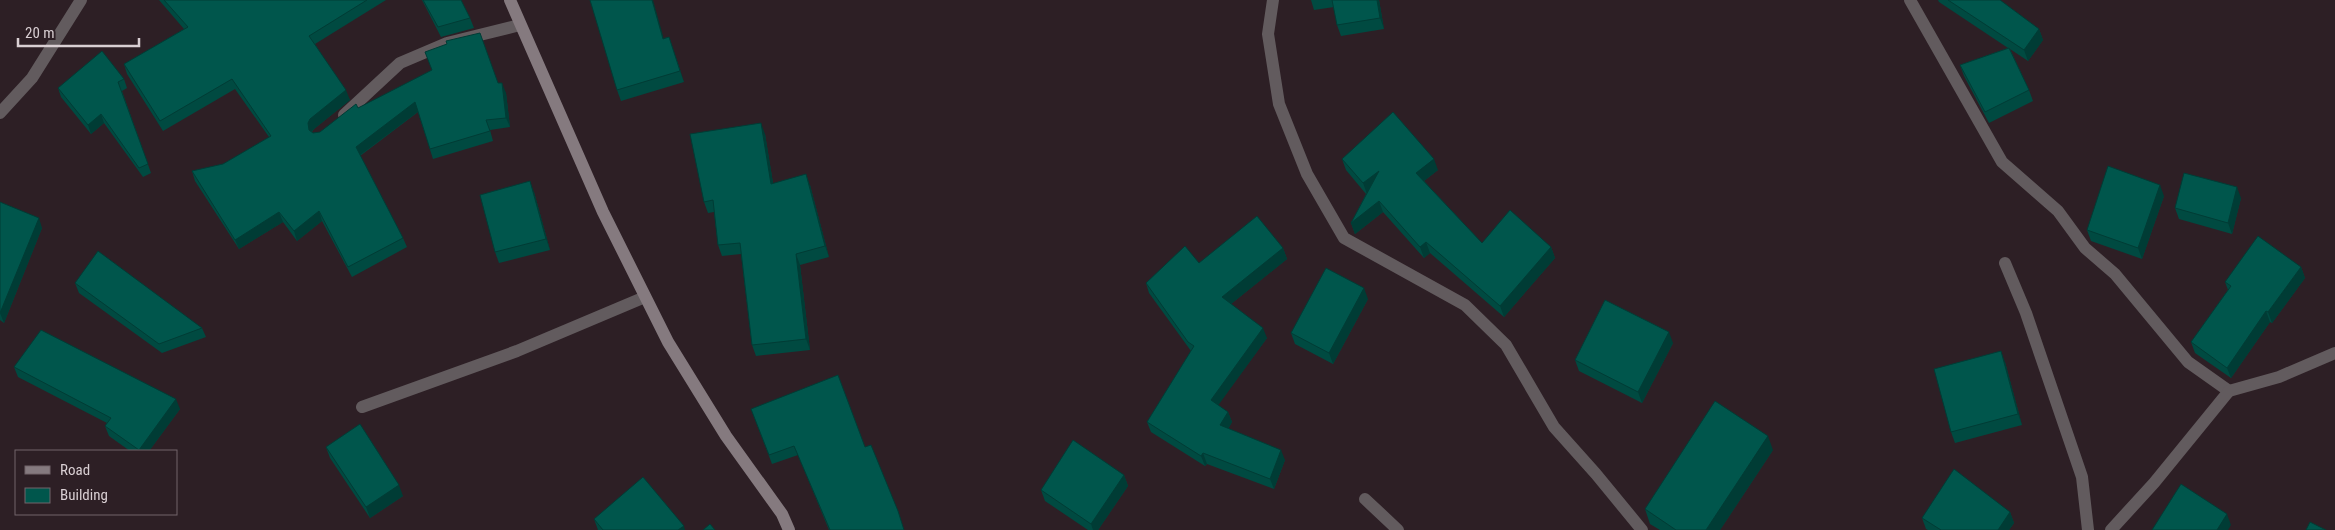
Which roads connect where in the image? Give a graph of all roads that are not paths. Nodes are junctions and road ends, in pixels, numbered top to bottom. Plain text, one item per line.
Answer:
1 (81, 0) edge
2 (510, 0) edge
3 (1273, 0) edge
4 (1910, 0) edge
5 (520, 25) junction
6 (0, 113) edge
7 (334, 123) edge
8 (2005, 264) dead end
9 (646, 297) junction
10 (2335, 353) edge
11 (2229, 391) junction
12 (362, 406) dead end
13 (1365, 498) dead end
14 (789, 530) edge
15 (1398, 530) edge
16 (1642, 530) edge
17 (2088, 530) edge
18 (2111, 530) edge

1 - 6 street
2 - 5 street
3 - 16 street
4 - 11 street
5 - 7 street
5 - 9 street
8 - 17 street
9 - 12 street
9 - 14 street
10 - 11 street
11 - 18 street
13 - 15 street

